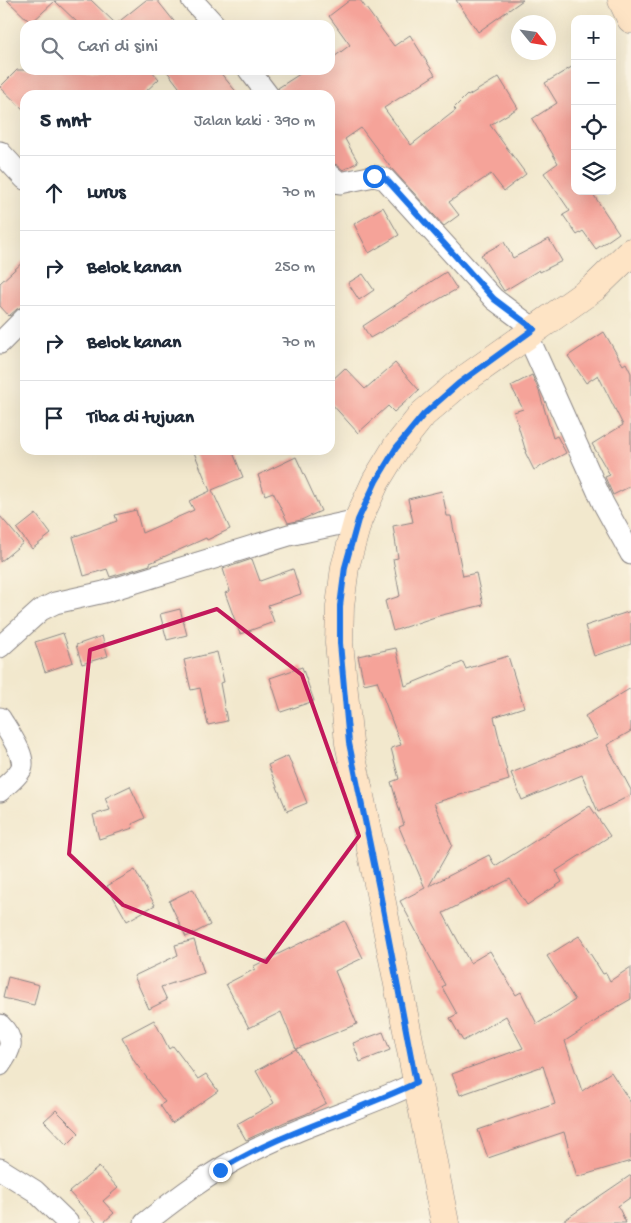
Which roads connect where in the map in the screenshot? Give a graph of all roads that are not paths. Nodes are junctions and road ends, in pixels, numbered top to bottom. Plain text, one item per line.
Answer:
1 (192, 0) edge
2 (622, 0) edge
3 (631, 19) edge
4 (210, 20) edge
5 (253, 75) edge
6 (264, 90) edge
7 (0, 152) edge
8 (20, 174) edge
9 (335, 179) edge
10 (631, 252) edge
11 (20, 323) edge
12 (530, 332) junction
13 (0, 343) edge
14 (358, 520) junction
15 (631, 554) edge
16 (0, 647) edge
17 (0, 718) edge
18 (0, 791) edge
19 (0, 1025) edge
20 (0, 1065) edge
21 (416, 1083) junction
22 (0, 1170) edge
23 (68, 1223) edge
24 (145, 1223) edge
25 (445, 1223) edge

1 - 4 street
2 - 3 street
5 - 6 street
7 - 8 street
9 - 12 street
10 - 12 street
11 - 13 street
12 - 14 street
12 - 15 street
14 - 16 street
14 - 21 street
17 - 18 street
19 - 20 street
21 - 24 street
21 - 25 street
22 - 23 street

